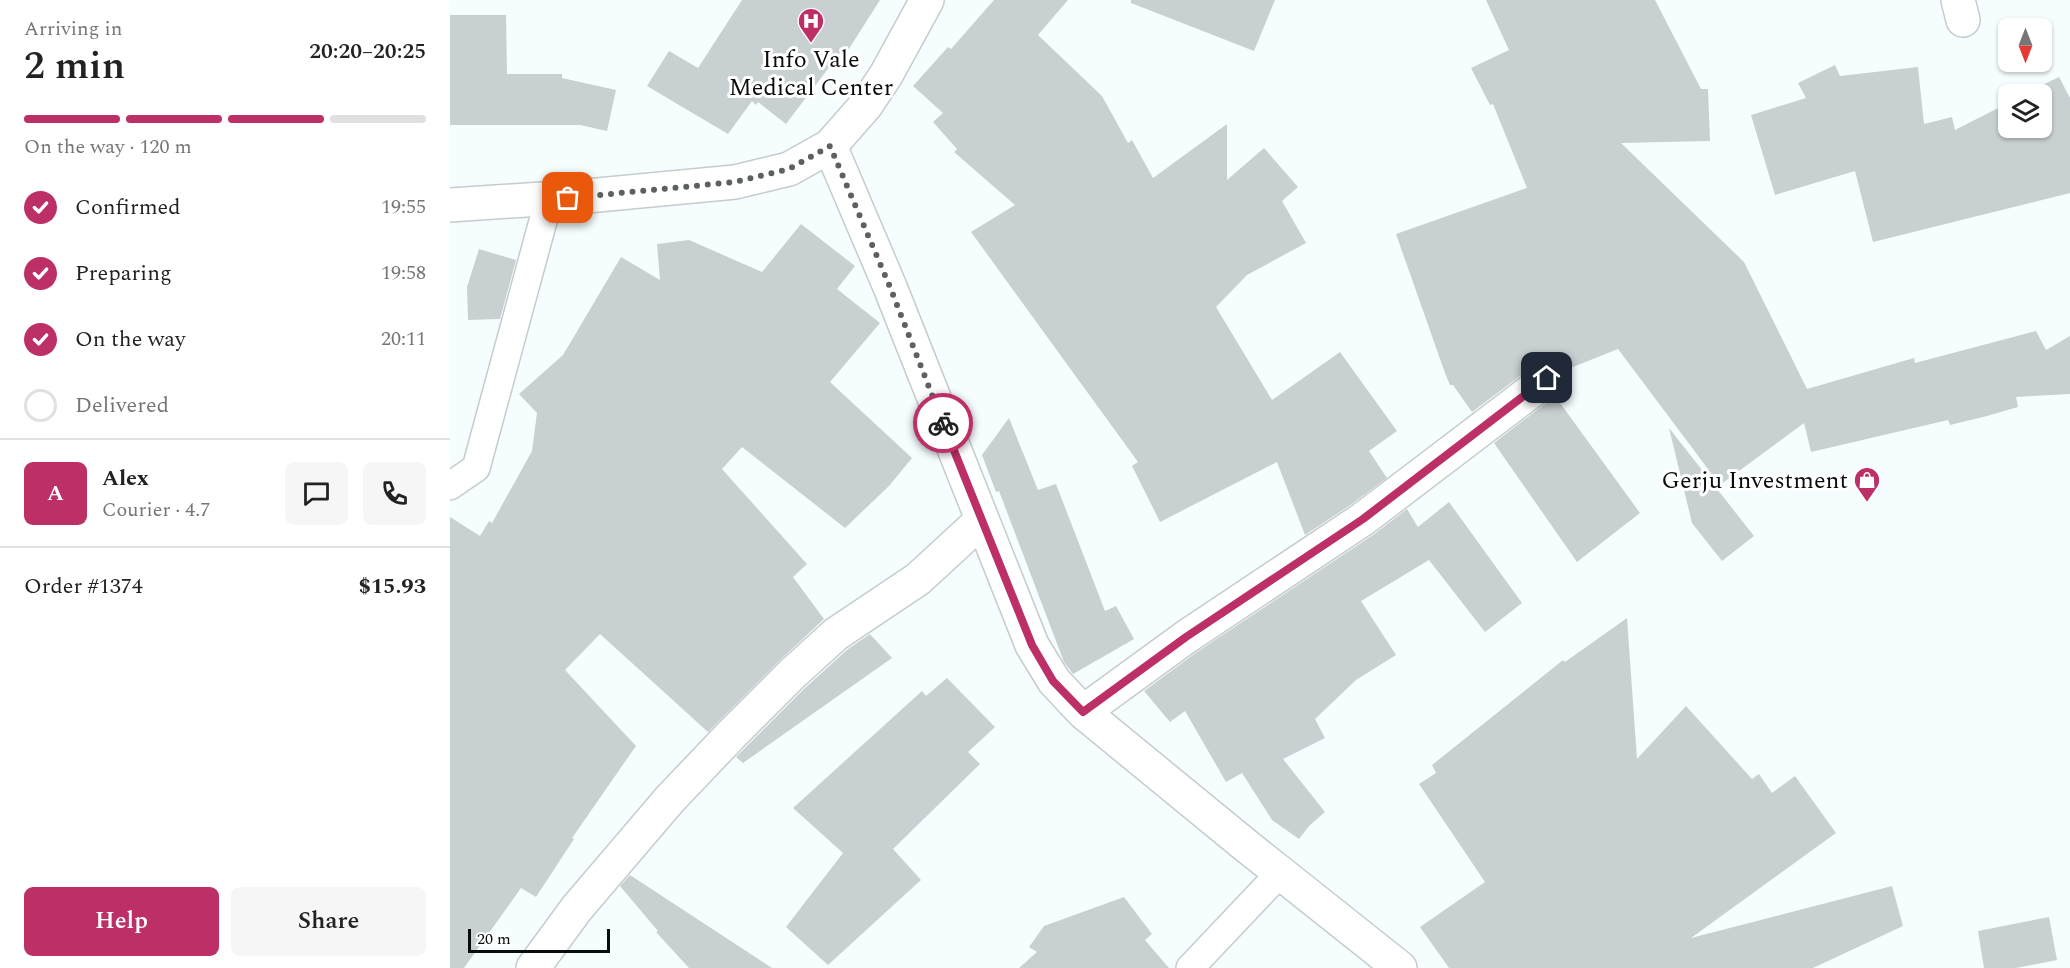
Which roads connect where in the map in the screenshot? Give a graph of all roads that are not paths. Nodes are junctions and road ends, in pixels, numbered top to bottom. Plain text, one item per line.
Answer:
1 (927, 0) edge
2 (830, 146) junction
3 (549, 199) junction
4 (450, 205) edge
5 (1547, 378) dead end
6 (450, 486) edge
7 (982, 520) junction
8 (1083, 712) junction
9 (1280, 873) junction
10 (533, 968) edge
11 (1190, 968) edge
12 (1400, 968) edge

1 - 2 street
2 - 3 street
2 - 7 street
3 - 4 street
3 - 6 lane
5 - 8 street
7 - 8 street
7 - 10 street
8 - 9 street
9 - 11 lane
9 - 12 street

